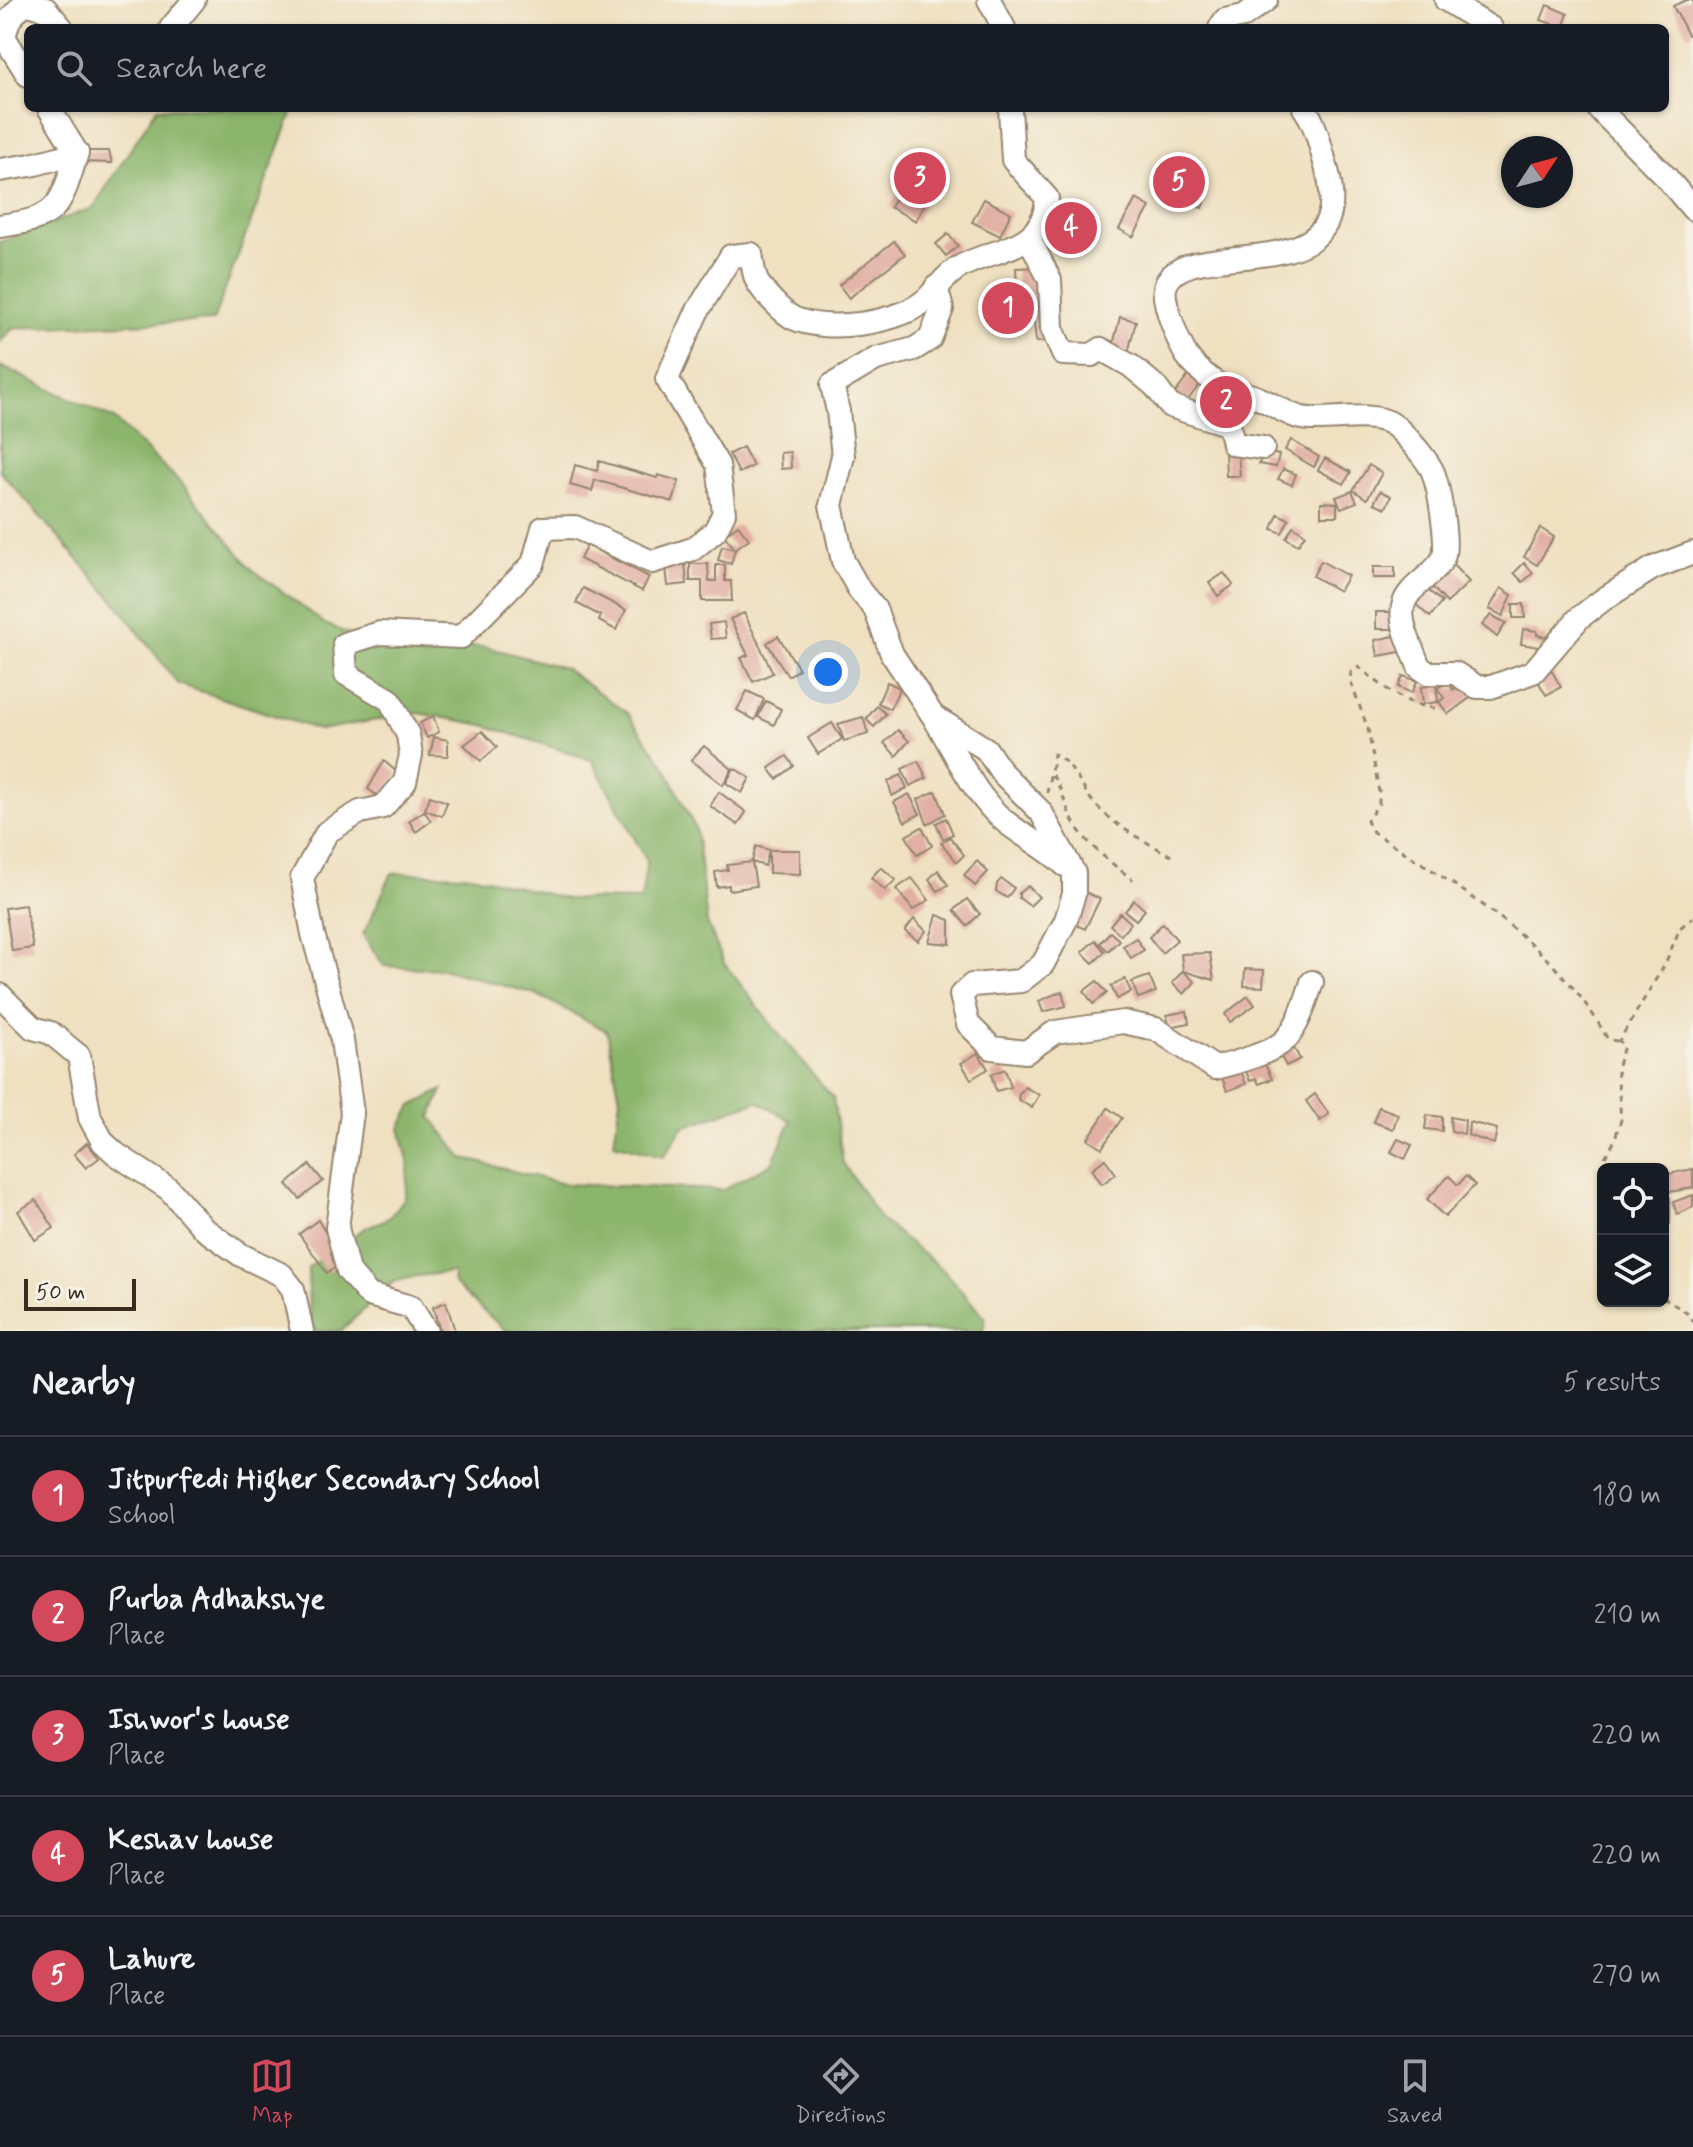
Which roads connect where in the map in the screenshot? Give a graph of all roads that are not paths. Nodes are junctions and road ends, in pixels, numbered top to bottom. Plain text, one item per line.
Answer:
1 (194, 0) edge
2 (989, 0) edge
3 (1266, 0) edge
4 (1446, 0) edge
5 (24, 2) edge
6 (59, 24) edge
7 (174, 24) edge
8 (1002, 24) edge
9 (1222, 24) edge
10 (1485, 24) edge
11 (24, 69) edge
12 (51, 112) edge
13 (1010, 112) edge
14 (1306, 112) edge
15 (1602, 112) edge
16 (77, 153) junction
17 (0, 170) edge
18 (1693, 209) edge
19 (0, 226) edge
20 (1029, 238) junction
21 (936, 287) junction
22 (1263, 448) dead end
23 (1693, 553) edge
24 (933, 716) junction
25 (1074, 873) junction
26 (1312, 982) dead end
27 (0, 995) edge
28 (302, 1331) edge
29 (426, 1331) edge

1 - 7 street
2 - 8 street
3 - 9 street
4 - 10 street
5 - 6 street
5 - 11 street
12 - 16 street
13 - 20 street
14 - 23 street
15 - 18 street
16 - 17 street
16 - 19 street
20 - 21 street
20 - 22 street
21 - 24 street
21 - 29 street
24 - 25 street
24 - 25 street
25 - 26 street
27 - 28 street

